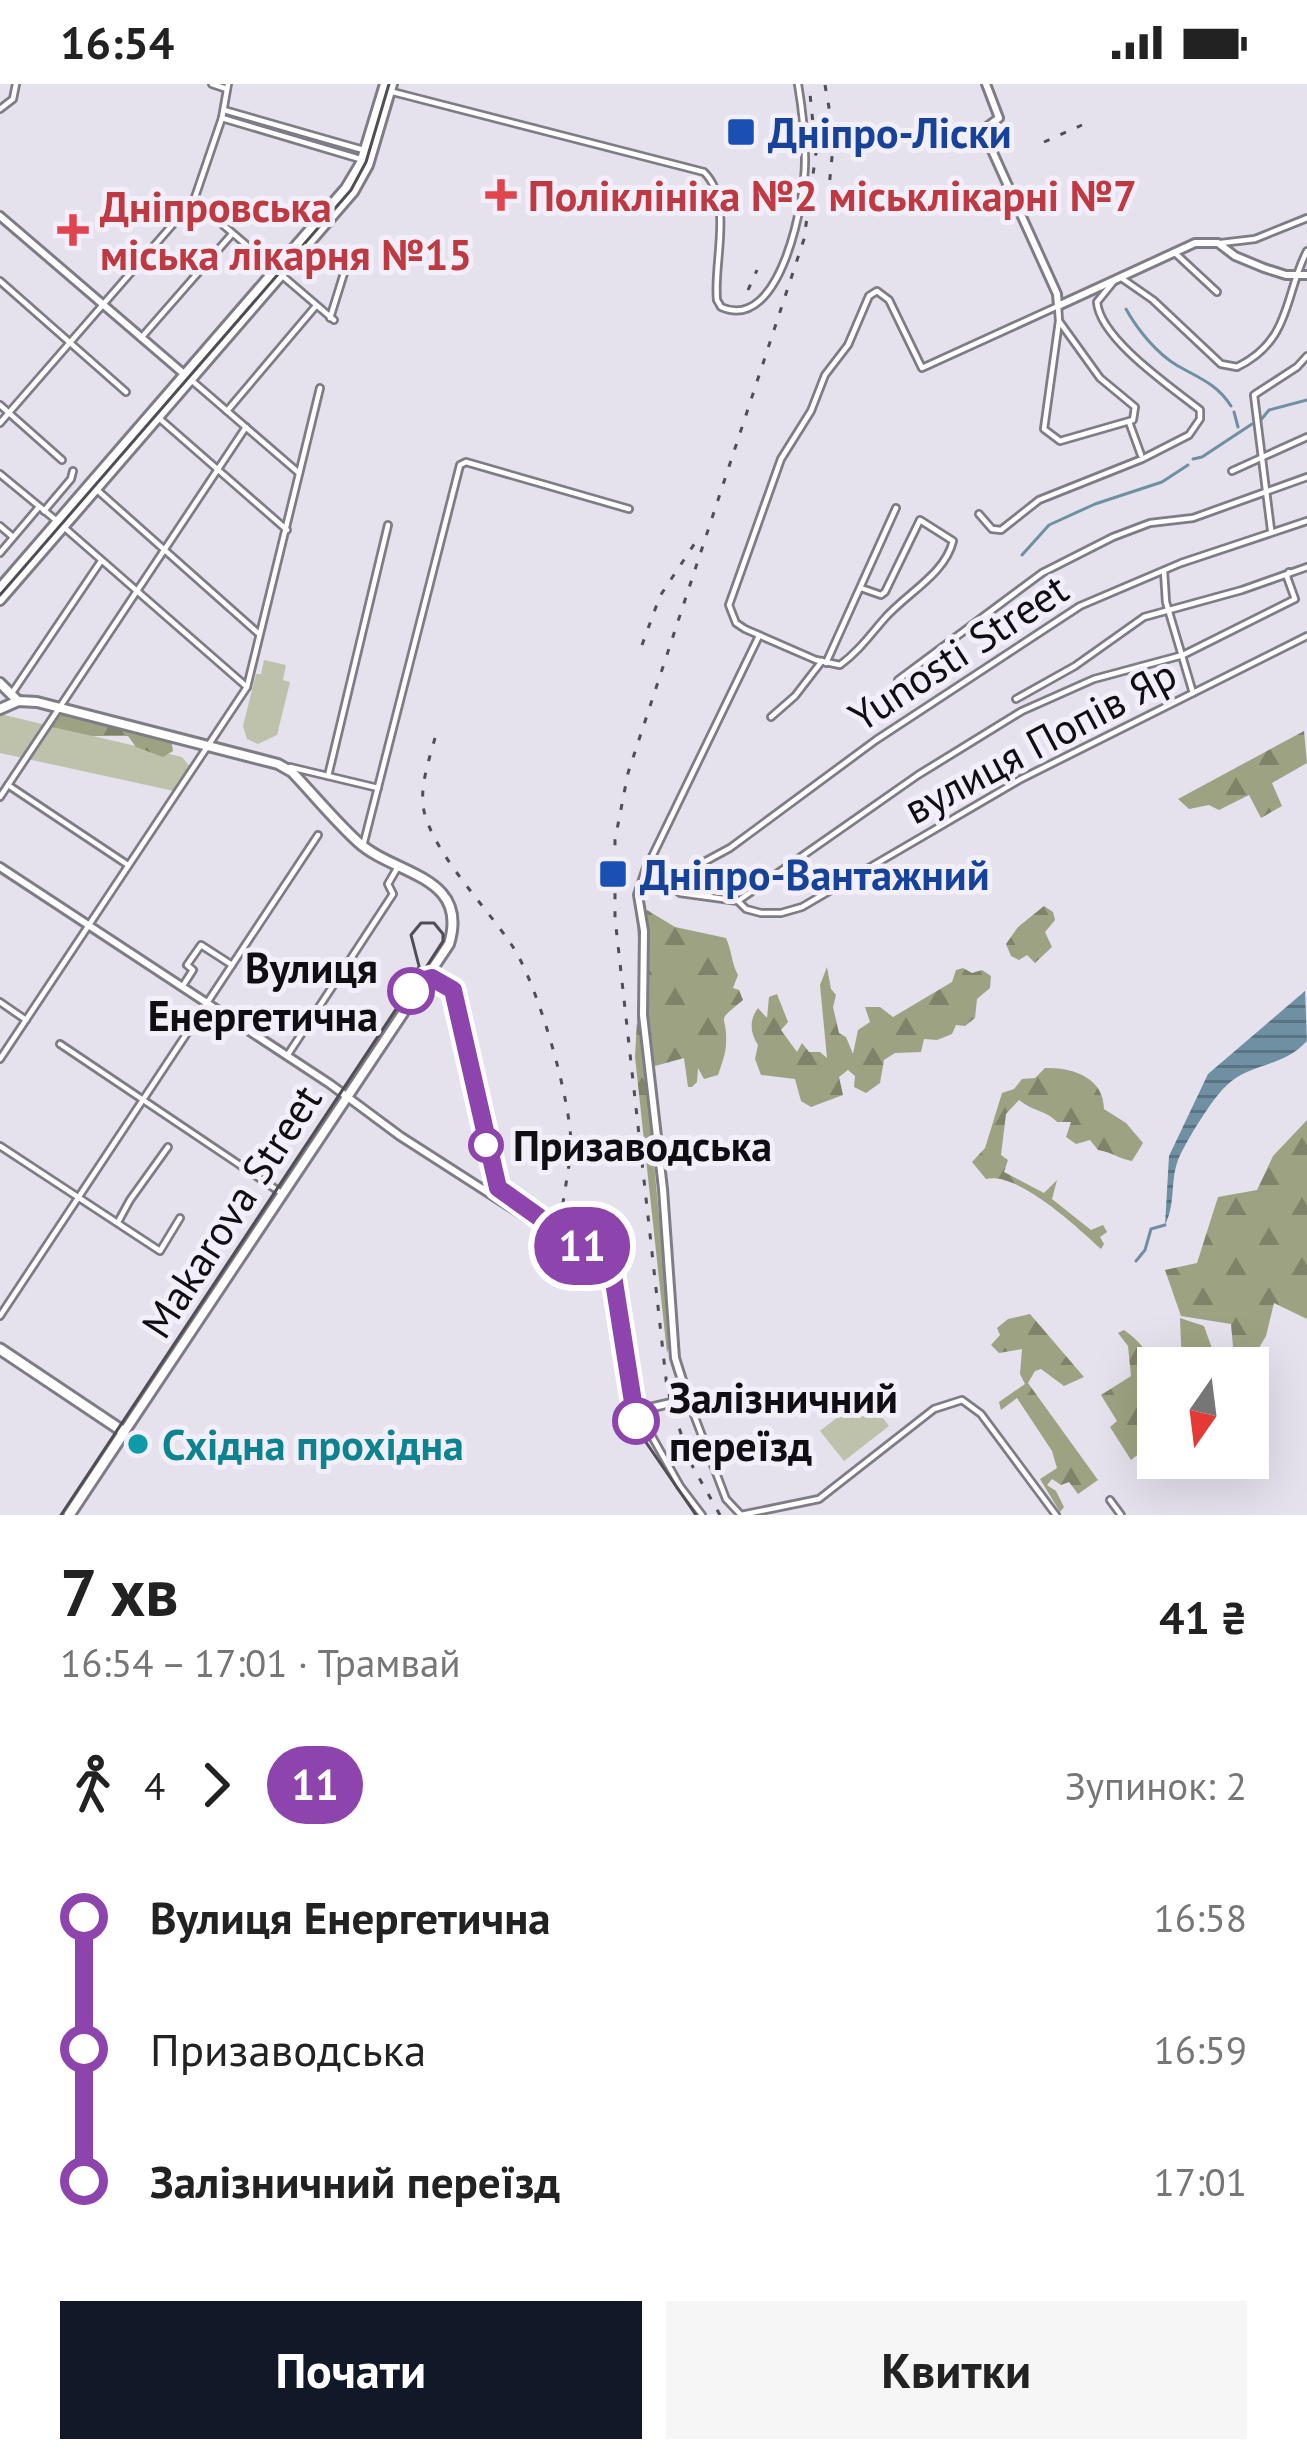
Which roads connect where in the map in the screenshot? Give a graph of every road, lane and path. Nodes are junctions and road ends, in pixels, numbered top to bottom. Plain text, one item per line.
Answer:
1 (16, 84) edge
2 (212, 84) edge
3 (799, 84) edge
4 (986, 84) edge
5 (228, 87) edge
6 (388, 87) edge
7 (0, 109) edge
8 (224, 110) junction
9 (222, 118) junction
10 (367, 156) junction
11 (194, 200) junction
12 (0, 216) edge
13 (1307, 218) edge
14 (232, 233) junction
15 (1218, 243) junction
16 (1307, 251) edge
17 (1174, 253) junction
18 (350, 254) dead end
19 (278, 274) junction
20 (1307, 275) edge
21 (1294, 276) junction
22 (1117, 278) junction
23 (0, 281) edge
24 (1217, 292) dead end
25 (102, 305) junction
26 (1058, 306) junction
27 (315, 307) junction
28 (1059, 321) junction
29 (141, 338) junction
30 (70, 342) junction
31 (1307, 356) edge
32 (188, 378) junction
33 (320, 388) dead end
34 (126, 392) dead end
35 (0, 405) edge
36 (227, 411) junction
37 (9, 412) junction
38 (158, 418) junction
39 (1129, 422) junction
40 (0, 423) edge
41 (246, 427) junction
42 (1307, 437) edge
43 (1142, 454) dead end
44 (62, 460) dead end
45 (1262, 460) junction
46 (74, 470) dead end
47 (218, 470) junction
48 (1232, 472) dead end
49 (299, 473) junction
50 (0, 474) edge
51 (1307, 477) edge
52 (96, 489) junction
53 (1267, 493) junction
54 (896, 508) dead end
55 (42, 509) junction
56 (629, 509) dead end
57 (979, 514) dead end
58 (1307, 521) edge
59 (61, 525) junction
60 (388, 525) dead end
61 (0, 526) edge
62 (286, 530) junction
63 (1272, 531) junction
64 (13, 537) junction
65 (164, 550) junction
66 (0, 553) edge
67 (101, 561) junction
68 (1307, 567) edge
69 (1164, 569) junction
70 (1289, 572) junction
71 (0, 588) edge
72 (861, 588) junction
73 (136, 592) junction
74 (0, 600) edge
75 (1171, 610) junction
76 (260, 634) junction
77 (759, 636) junction
78 (1307, 636) edge
79 (1183, 655) junction
80 (824, 662) junction
81 (898, 680) dead end
82 (0, 683) edge
83 (247, 687) junction
84 (1193, 693) junction
85 (15, 697) junction
86 (1016, 699) dead end
87 (59, 707) junction
88 (0, 709) edge
89 (771, 717) dead end
90 (208, 745) junction
91 (278, 764) junction
92 (328, 776) junction
93 (8, 785) junction
94 (377, 788) junction
95 (0, 797) edge
96 (318, 835) dead end
97 (363, 847) junction
98 (128, 865) junction
99 (647, 865) junction
100 (399, 866) junction
101 (0, 867) edge
102 (667, 882) junction
103 (738, 901) junction
104 (88, 926) junction
105 (232, 965) junction
106 (182, 987) junction
107 (0, 1002) edge
108 (206, 1004) junction
109 (26, 1020) junction
110 (60, 1044) dead end
111 (287, 1057) junction
112 (0, 1059) edge
113 (346, 1097) junction
114 (143, 1099) junction
115 (0, 1146) edge
116 (168, 1147) dead end
117 (283, 1194) junction
118 (77, 1198) junction
119 (180, 1218) dead end
120 (118, 1222) junction
121 (0, 1316) edge
122 (0, 1349) edge
123 (688, 1399) junction
124 (637, 1411) junction
125 (124, 1432) junction
126 (1110, 1500) dead end
127 (69, 1515) edge
128 (702, 1515) edge
129 (1056, 1515) edge
130 (1120, 1515) edge

1 - 7 street
2 - 5 street
3 - 6 street
4 - 26 street
5 - 8 street
6 - 10 main road
8 - 9 street
8 - 10 street
9 - 10 street
9 - 11 street
10 - 19 main road
11 - 14 street
11 - 25 street
12 - 25 street
13 - 15 street
14 - 19 street
14 - 29 street
15 - 17 street
15 - 21 street
16 - 21 street
17 - 22 street
17 - 24 street
18 - 27 street
19 - 27 street
19 - 32 main road
20 - 21 street
21 - 22 street
22 - 26 street
22 - 57 street
23 - 30 street
25 - 29 street
25 - 30 street
26 - 28 street
26 - 77 street
27 - 36 street
28 - 39 street
28 - 39 street
29 - 32 street
30 - 34 street
30 - 37 street
31 - 45 street
32 - 36 street
32 - 38 main road
32 - 59 main road
33 - 49 street
35 - 37 street
36 - 41 street
37 - 40 street
37 - 44 street
38 - 47 street
38 - 52 main road
39 - 43 street
41 - 47 street
41 - 49 street
42 - 45 street
45 - 48 street
45 - 53 street
46 - 55 street
47 - 62 street
47 - 65 street
49 - 62 street
50 - 55 street
51 - 53 street
52 - 59 main road
52 - 65 street
53 - 63 street
53 - 81 street
54 - 72 street
55 - 59 street
55 - 64 street
56 - 94 street
58 - 63 street, Yunosti Street
59 - 67 street
59 - 71 main road
59 - 74 main road
60 - 92 street
61 - 64 street
62 - 76 street
63 - 69 street, Yunosti Street
64 - 66 street
65 - 73 street
65 - 76 street
67 - 73 street
67 - 85 street
68 - 70 street
69 - 75 street
69 - 102 street, Yunosti Street
70 - 75 street
70 - 79 street
72 - 80 street
72 - 80 street
73 - 83 street
73 - 87 street
75 - 79 street
75 - 86 street
76 - 83 street
77 - 80 street
77 - 99 street
78 - 84 street, вулиця Попів Яр
79 - 84 street
79 - 103 street
80 - 89 street, Yunosti Street
82 - 85 main road
83 - 90 street
84 - 103 street, вулиця Попів Яр
85 - 87 main road
85 - 88 main road
87 - 90 main road
87 - 93 street
90 - 91 main road
90 - 98 street
91 - 92 street
91 - 97 main road
92 - 94 street
93 - 95 street
93 - 98 street
94 - 97 street
96 - 105 street
97 - 100 main road
98 - 104 street
99 - 102 street
99 - 123 street
100 - 111 street
100 - 113 main road, Makarova Street
101 - 104 street
102 - 103 street, вулиця Попів Яр
104 - 106 street
104 - 109 street
105 - 106 street
105 - 108 street
106 - 108 street
107 - 109 street
108 - 111 street
108 - 114 street
109 - 112 street
110 - 114 street
111 - 113 street
113 - 117 main road, Makarova Street
113 - 124 street
114 - 117 street
114 - 118 street
115 - 118 street
116 - 120 street
117 - 125 main road, Makarova Street
118 - 120 street
118 - 121 street
119 - 120 street
122 - 125 main road
123 - 124 street
123 - 129 street
124 - 128 street
125 - 127 main road, Makarova Street
126 - 130 street

